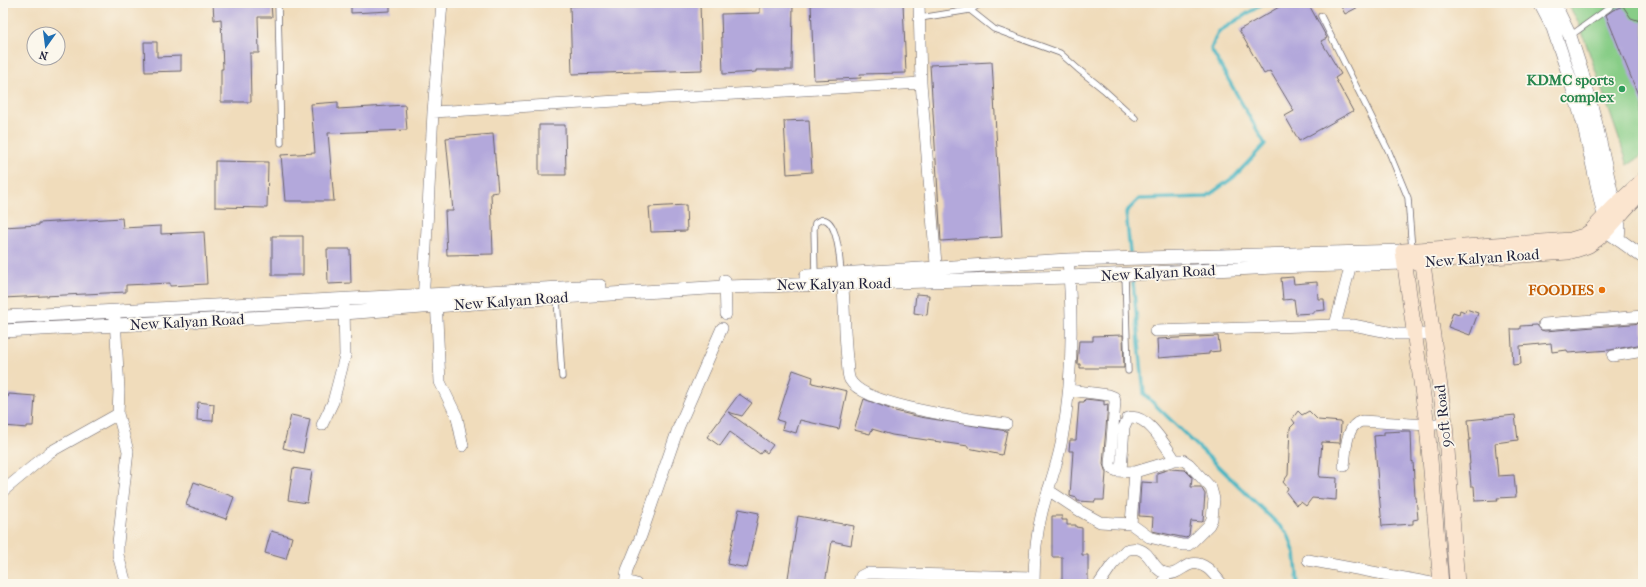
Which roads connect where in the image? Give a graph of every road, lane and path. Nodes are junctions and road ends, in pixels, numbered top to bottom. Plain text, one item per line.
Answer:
1 (278, 3) edge
2 (442, 3) edge
3 (919, 3) edge
4 (982, 3) edge
5 (1612, 3) edge
6 (1547, 4) edge
7 (970, 10) junction
8 (1321, 16) dead end
9 (920, 18) junction
10 (1570, 36) junction
11 (921, 83) junction
12 (432, 112) junction
13 (1135, 118) dead end
14 (281, 143) dead end
15 (1643, 180) edge
16 (1643, 192) edge
17 (1610, 218) junction
18 (1413, 255) junction
19 (1643, 256) edge
20 (1068, 260) junction
21 (1275, 260) junction
22 (1351, 264) junction
23 (936, 268) junction
24 (815, 275) junction
25 (1125, 275) junction
26 (1070, 277) junction
27 (842, 279) junction
28 (938, 282) junction
29 (725, 284) junction
30 (557, 293) junction
31 (430, 301) junction
32 (344, 306) junction
33 (115, 310) junction
34 (726, 314) dead end
35 (1643, 316) edge
36 (3, 317) edge
37 (1335, 324) junction
38 (1544, 324) dead end
39 (115, 326) junction
40 (722, 328) dead end
41 (3, 331) edge
42 (1155, 331) dead end
43 (1415, 334) junction
44 (1434, 334) junction
45 (1643, 351) edge
46 (1613, 356) dead end
47 (1128, 371) dead end
48 (562, 377) dead end
49 (1069, 390) junction
50 (118, 414) junction
51 (1445, 423) junction
52 (1006, 424) dead end
53 (322, 425) dead end
54 (1427, 425) junction
55 (463, 446) dead end
56 (1175, 460) junction
57 (1344, 466) dead end
58 (1121, 471) junction
59 (1135, 472) junction
60 (1048, 490) junction
61 (3, 491) edge
62 (1131, 524) junction
63 (1308, 560) dead end
64 (1165, 579) edge
65 (1034, 581) edge
66 (629, 583) edge
67 (126, 584) edge
68 (858, 584) edge
69 (1099, 584) edge
70 (1222, 584) edge
71 (1437, 584) edge
72 (1441, 584) edge
73 (1457, 584) edge

1 - 14 lane
2 - 12 street
3 - 9 street
4 - 7 lane
5 - 10 lane
6 - 10 street
6 - 17 street
7 - 9 lane
7 - 13 lane
8 - 18 lane
9 - 11 street
10 - 17 street
11 - 12 street
11 - 23 street
12 - 31 street
15 - 17 main road, New Kalyan Road
16 - 17 main road, New Kalyan Road
17 - 18 main road, New Kalyan Road
17 - 19 street
18 - 21 street, New Kalyan Road
18 - 22 street, New Kalyan Road
18 - 43 main road, 90ft Road
18 - 44 main road, 90ft Road
20 - 21 street, New Kalyan Road
20 - 23 street, New Kalyan Road
20 - 26 street
21 - 22 street, New Kalyan Road
21 - 25 street, New Kalyan Road
22 - 37 street
23 - 27 street, New Kalyan Road
23 - 28 street
24 - 27 street, New Kalyan Road
24 - 27 lane
24 - 29 street, New Kalyan Road
25 - 26 street, New Kalyan Road
25 - 47 lane
26 - 28 street, New Kalyan Road
26 - 49 street
27 - 28 street, New Kalyan Road
27 - 29 street, New Kalyan Road
27 - 52 street
29 - 30 street, New Kalyan Road
29 - 34 street
30 - 31 street, New Kalyan Road
30 - 48 lane
31 - 32 street, New Kalyan Road
31 - 55 street
32 - 33 street
32 - 39 street, New Kalyan Road
32 - 53 street
33 - 36 street
33 - 39 street
35 - 38 street
37 - 42 street
37 - 43 street
39 - 41 street, New Kalyan Road
39 - 50 street
40 - 66 street
43 - 44 street
43 - 54 main road, 90ft Road
44 - 51 main road, 90ft Road
45 - 46 street
49 - 58 street
49 - 60 street
50 - 61 street
50 - 67 street
51 - 54 street
51 - 73 main road, 90ft Road
54 - 57 street
54 - 72 main road, 90ft Road
56 - 58 street
56 - 59 street
56 - 62 street
58 - 59 street
59 - 62 street
60 - 62 street
60 - 65 street
63 - 71 street
64 - 69 street
64 - 70 street
65 - 68 street

